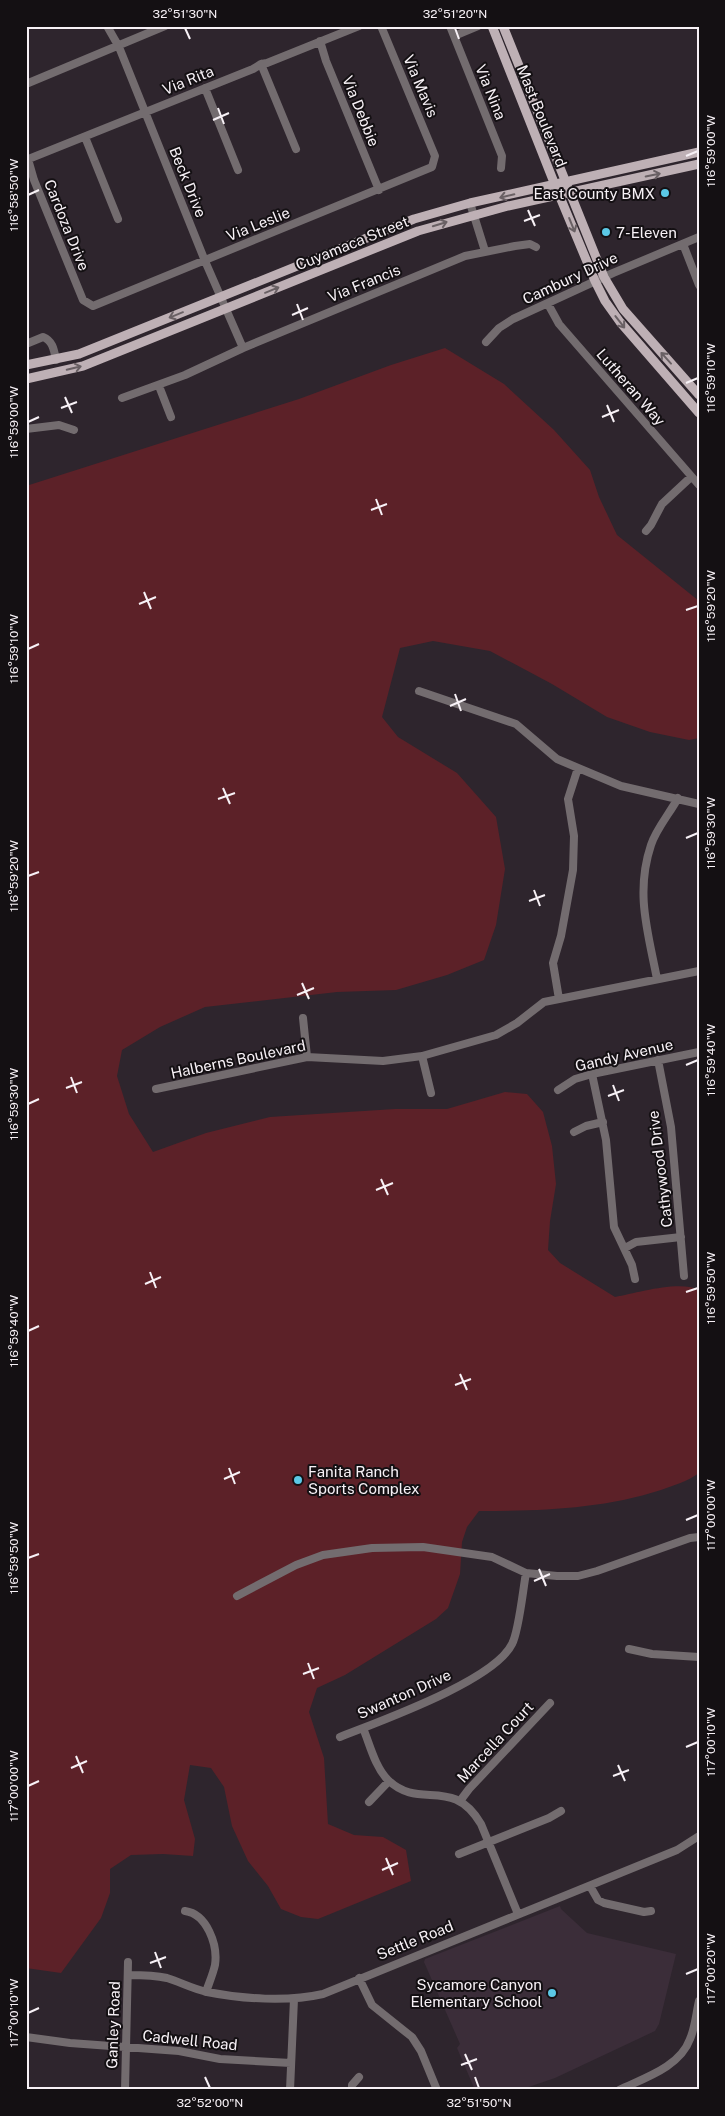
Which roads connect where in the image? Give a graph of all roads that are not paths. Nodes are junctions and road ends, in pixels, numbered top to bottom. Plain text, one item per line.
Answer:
1 (107, 26) edge
2 (165, 26) edge
3 (359, 26) edge
4 (382, 26) edge
5 (450, 26) edge
6 (478, 26) edge
7 (492, 26) edge
8 (503, 26) edge
9 (454, 36) junction
10 (320, 41) junction
11 (119, 47) junction
12 (261, 64) junction
13 (26, 84) edge
14 (205, 88) junction
15 (145, 112) junction
16 (85, 137) junction
17 (296, 149) dead end
18 (699, 152) edge
19 (435, 156) joint
20 (27, 160) edge
21 (699, 164) edge
22 (501, 168) dead end
23 (238, 170) dead end
24 (566, 181) junction
25 (555, 185) junction
26 (379, 190) junction
27 (571, 193) junction
28 (560, 195) junction
29 (470, 203) junction
30 (474, 214) junction
31 (118, 220) dead end
32 (699, 237) edge
33 (683, 244) junction
34 (536, 247) dead end
35 (485, 251) junction
36 (205, 261) junction
37 (604, 276) junction
38 (595, 281) junction
39 (699, 285) edge
40 (221, 296) junction
41 (83, 300) joint
42 (548, 304) junction
43 (227, 308) junction
44 (486, 342) dead end
45 (26, 344) edge
46 (243, 348) junction
47 (56, 360) junction
48 (26, 366) edge
49 (26, 379) edge
50 (159, 386) junction
51 (699, 395) edge
52 (122, 398) dead end
53 (699, 413) edge
54 (171, 417) dead end
55 (26, 429) edge
56 (74, 430) dead end
57 (691, 477) junction
58 (699, 485) edge
59 (646, 531) dead end
60 (419, 691) dead end
61 (578, 768) junction
62 (678, 798) junction
63 (699, 804) edge
64 (699, 971) edge
65 (657, 979) junction
66 (559, 999) junction
67 (303, 1018) dead end
68 (699, 1052) edge
69 (307, 1056) junction
70 (422, 1056) junction
71 (658, 1060) junction
72 (592, 1074) junction
73 (156, 1089) dead end
74 (558, 1090) dead end
75 (431, 1093) dead end
76 (603, 1122) junction
77 (574, 1132) dead end
78 (681, 1237) junction
79 (624, 1248) junction
80 (684, 1276) dead end
81 (634, 1279) dead end
82 (699, 1537) edge
83 (526, 1573) junction
84 (237, 1596) dead end
85 (629, 1649) dead end
86 (699, 1657) edge
87 (550, 1703) dead end
88 (363, 1728) junction
89 (340, 1737) dead end
90 (389, 1781) junction
91 (460, 1801) junction
92 (369, 1802) dead end
93 (561, 1811) dead end
94 (698, 1836) edge
95 (488, 1842) junction
96 (459, 1854) dead end
97 (590, 1886) junction
98 (185, 1911) dead end
99 (651, 1911) dead end
100 (518, 1914) junction
101 (128, 1962) dead end
102 (128, 1975) junction
103 (359, 1978) junction
104 (206, 1992) junction
105 (294, 1999) junction
106 (698, 2006) edge
107 (26, 2037) edge
108 (126, 2047) junction
109 (291, 2062) junction
110 (359, 2077) dead end
111 (125, 2090) edge
112 (290, 2090) edge
113 (352, 2090) edge
114 (438, 2090) edge
115 (619, 2090) edge

1 - 11 street, Beck Drive
2 - 11 street
3 - 10 street, Via Rita
4 - 19 street, Via Mavis
5 - 9 street, Via Nina
6 - 9 street
7 - 25 main road, Mast Boulevard
8 - 24 main road, Mast Boulevard
9 - 22 street, Via Nina
10 - 12 street, Via Rita
10 - 26 street, Via Debbie
11 - 13 street
11 - 15 street, Beck Drive
12 - 14 street, Via Rita
12 - 17 street
14 - 15 street, Via Rita
14 - 23 street
15 - 16 street, Via Rita
15 - 36 street, Beck Drive
16 - 20 street, Via Rita
16 - 31 street
18 - 24 main road, Cuyamaca Street
19 - 26 street, Via Leslie
20 - 41 street, Cardoza Drive
27 -> 21 main road, Cuyamaca Street
24 - 25 main road, Cuyamaca Street
24 - 27 main road, Mast Boulevard
25 - 28 main road, Mast Boulevard
25 -> 29 main road, Cuyamaca Street
26 - 36 street, Via Leslie
27 - 28 main road, Cuyamaca Street
27 - 37 main road, Mast Boulevard
28 - 30 main road, Cuyamaca Street
28 -> 38 main road, Mast Boulevard
29 - 30 street
29 - 40 main road, Cuyamaca Street
30 - 35 street
43 -> 30 main road, Cuyamaca Street
32 - 33 street, Cambury Drive
33 - 37 street, Cambury Drive
33 - 39 street
34 - 35 street, Via Francis
35 - 46 street, Via Francis
36 - 40 street, Beck Drive
36 - 41 street, Via Leslie
37 - 38 street, Cambury Drive
51 -> 37 main road, Mast Boulevard
38 - 42 street, Cambury Drive
38 -> 53 main road, Mast Boulevard
40 - 43 street, Beck Drive
40 -> 47 main road, Cuyamaca Street
42 - 44 street, Cambury Drive
42 - 57 street, Lutheran Way
43 - 46 street, Beck Drive
49 -> 43 main road, Cuyamaca Street
45 - 47 street
46 - 50 street, Via Francis
47 - 48 main road, Cuyamaca Street
50 - 52 street, Via Francis
50 - 54 street
55 - 56 street
57 - 58 street, Lutheran Way
57 - 59 street
60 - 61 street
61 - 62 street
61 - 66 street
62 - 63 street
62 - 65 street
64 - 65 street, Halberns Boulevard
65 - 66 street, Halberns Boulevard
66 - 70 street, Halberns Boulevard
67 - 69 street
68 - 71 street, Gandy Avenue
69 - 70 street, Halberns Boulevard
69 - 73 street, Halberns Boulevard
70 - 75 street
71 - 72 street, Gandy Avenue
71 - 78 street, Cathywood Drive
72 - 74 street, Gandy Avenue
72 - 76 street
76 - 77 street
76 - 79 street
78 - 79 street
78 - 80 street, Cathywood Drive
79 - 81 street
82 - 83 street
83 - 84 street
83 - 88 street, Swanton Drive
85 - 86 street
87 - 91 street, Marcella Court
88 - 89 street, Swanton Drive
88 - 90 street
90 - 91 street
90 - 92 street
91 - 95 street
93 - 95 street
94 - 97 street, Settle Road
95 - 96 street
95 - 100 street
97 - 99 street
97 - 100 street, Settle Road
98 - 104 street
100 - 103 street, Settle Road
101 - 102 street, Ganley Road
102 - 104 street, Settle Road
102 - 108 street, Ganley Road
103 - 105 street, Settle Road
103 - 114 street
104 - 105 street, Settle Road
105 - 109 street
106 - 115 street
107 - 108 street, Cadwell Road
108 - 109 street, Cadwell Road
108 - 111 street, Ganley Road
109 - 112 street
110 - 113 street

